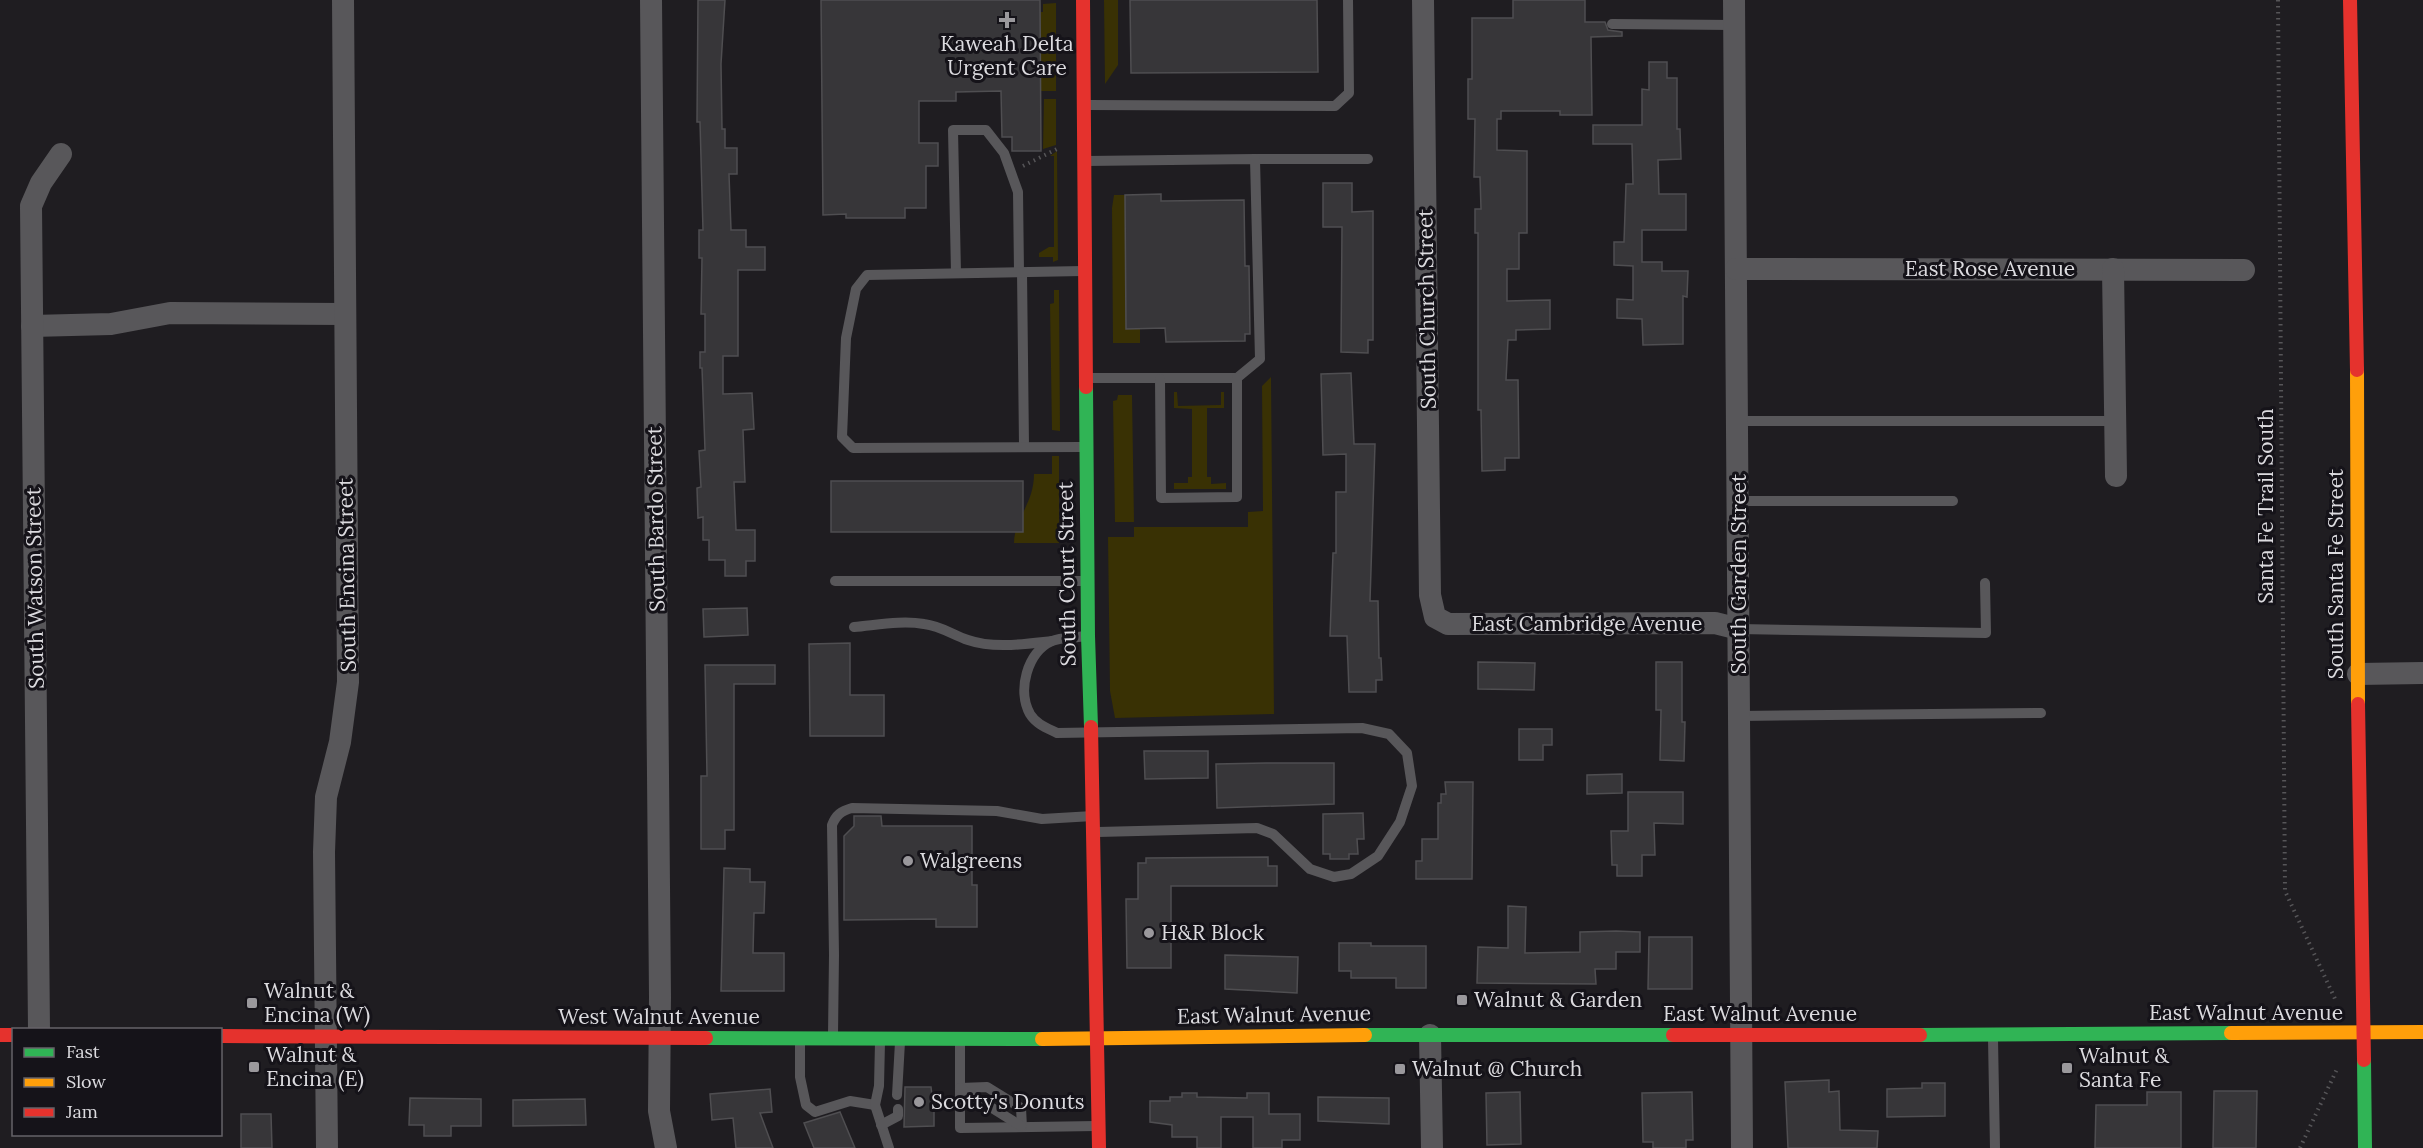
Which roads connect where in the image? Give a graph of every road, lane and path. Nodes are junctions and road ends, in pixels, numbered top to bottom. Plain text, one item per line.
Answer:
1 (343, 0) edge
2 (651, 0) edge
3 (1083, 0) edge
4 (1348, 0) edge
5 (1423, 0) edge
6 (1734, 0) edge
7 (2278, 0) edge
8 (2350, 0) edge
9 (1612, 24) dead end
10 (1734, 25) junction
11 (1084, 105) junction
12 (1059, 148) dead end
13 (61, 154) dead end
14 (1255, 159) junction
15 (1368, 159) dead end
16 (1085, 161) junction
17 (1011, 172) junction
18 (1736, 268) junction
19 (2113, 269) junction
20 (2244, 270) dead end
21 (1085, 271) junction
22 (1020, 272) junction
23 (956, 273) junction
24 (344, 314) junction
25 (32, 326) junction
26 (1086, 378) junction
27 (1237, 378) junction
28 (1160, 379) junction
29 (1737, 421) junction
30 (2115, 421) junction
31 (1024, 447) junction
32 (1087, 447) junction
33 (2116, 476) dead end
34 (1738, 501) junction
35 (1953, 501) dead end
36 (835, 581) dead end
37 (1087, 581) junction
38 (1985, 583) dead end
39 (1435, 616) joint
40 (854, 627) dead end
41 (1739, 629) junction
42 (1088, 636) junction
43 (1052, 641) junction
44 (2423, 673) edge
45 (2358, 674) junction
46 (2041, 713) dead end
47 (1740, 716) junction
48 (1092, 731) junction
49 (1094, 816) junction
50 (1095, 832) junction
51 (2336, 1001) dead end
52 (39, 1028) edge
53 (2423, 1032) edge
54 (2362, 1033) junction
55 (1430, 1035) junction
56 (1741, 1035) junction
57 (1993, 1035) junction
58 (222, 1036) edge
59 (328, 1036) junction
60 (658, 1038) junction
61 (800, 1038) junction
62 (832, 1038) junction
63 (880, 1038) junction
64 (901, 1038) junction
65 (1096, 1038) junction
66 (960, 1039) junction
67 (2337, 1069) dead end
68 (960, 1088) junction
69 (897, 1095) dead end
70 (875, 1105) junction
71 (897, 1109) dead end
72 (882, 1125) junction
73 (1099, 1126) junction
74 (1022, 1127) junction
75 (327, 1148) edge
76 (666, 1148) edge
77 (889, 1148) edge
78 (1099, 1148) edge
79 (1432, 1148) edge
80 (1742, 1148) edge
81 (1995, 1148) edge
82 (2300, 1148) edge
83 (2365, 1148) edge

1 - 24 street, South Encina Street
2 - 60 street, South Bardo Street
3 - 11 street, South Court Street
4 - 11 lane
5 - 39 street, South Church Street
6 - 10 street, South Garden Street
7 - 51 path, Santa Fe Trail South
8 - 45 street, South Santa Fe Street
9 - 10 lane
10 - 18 street, South Garden Street
11 - 16 street, South Court Street
12 - 17 path
13 - 25 street, South Watson Street
14 - 15 lane
14 - 16 lane
14 - 27 lane
16 - 21 street, South Court Street
17 - 22 lane
17 - 23 lane
18 - 19 street, East Rose Avenue
18 - 29 street, South Garden Street
19 - 20 street, East Rose Avenue
19 - 30 street
21 - 22 lane
21 - 26 street, South Court Street
22 - 23 lane
22 - 31 lane
23 - 31 lane
24 - 25 street
24 - 59 street, South Encina Street
25 - 52 street, South Watson Street
26 - 28 lane
26 - 32 street, South Court Street
27 - 28 lane
27 - 28 lane
29 - 30 lane
29 - 34 street, South Garden Street
30 - 33 street
31 - 32 lane
32 - 37 street, South Court Street
34 - 35 lane
34 - 41 street, South Garden Street
36 - 37 lane
37 - 42 street, South Court Street
38 - 41 lane
39 - 41 street, East Cambridge Avenue
40 - 43 lane
41 - 47 street, South Garden Street
42 - 43 lane
42 - 48 street, South Court Street
43 - 48 lane
44 - 45 street
45 - 54 street, South Santa Fe Street
46 - 47 lane
47 - 56 street, South Garden Street
48 - 49 street, South Court Street
48 - 50 lane
49 - 50 street, South Court Street
49 - 62 lane
50 - 65 street, South Court Street
53 - 54 street, East Walnut Avenue
54 - 57 street, East Walnut Avenue
54 - 83 street, South Santa Fe Street
55 - 56 street, East Walnut Avenue
55 - 65 street, East Walnut Avenue
55 - 79 street
56 - 57 street, East Walnut Avenue
56 - 80 street, South Garden Street
57 - 81 lane
58 - 59 street, West Walnut Avenue
59 - 60 street, West Walnut Avenue
59 - 75 street, South Encina Street
60 - 61 street, West Walnut Avenue
60 - 76 street, South Bardo Street
61 - 62 street, West Walnut Avenue
61 - 70 lane
62 - 63 street, West Walnut Avenue
63 - 64 street, West Walnut Avenue
63 - 70 lane
64 - 66 street, West Walnut Avenue
64 - 69 lane
65 - 66 street, West Walnut Avenue
65 - 73 street, South Court Street
66 - 68 lane
67 - 82 path
68 - 74 lane
68 - 74 lane
70 - 72 lane
71 - 72 lane
72 - 77 lane
73 - 74 lane
73 - 78 street, South Court Street

